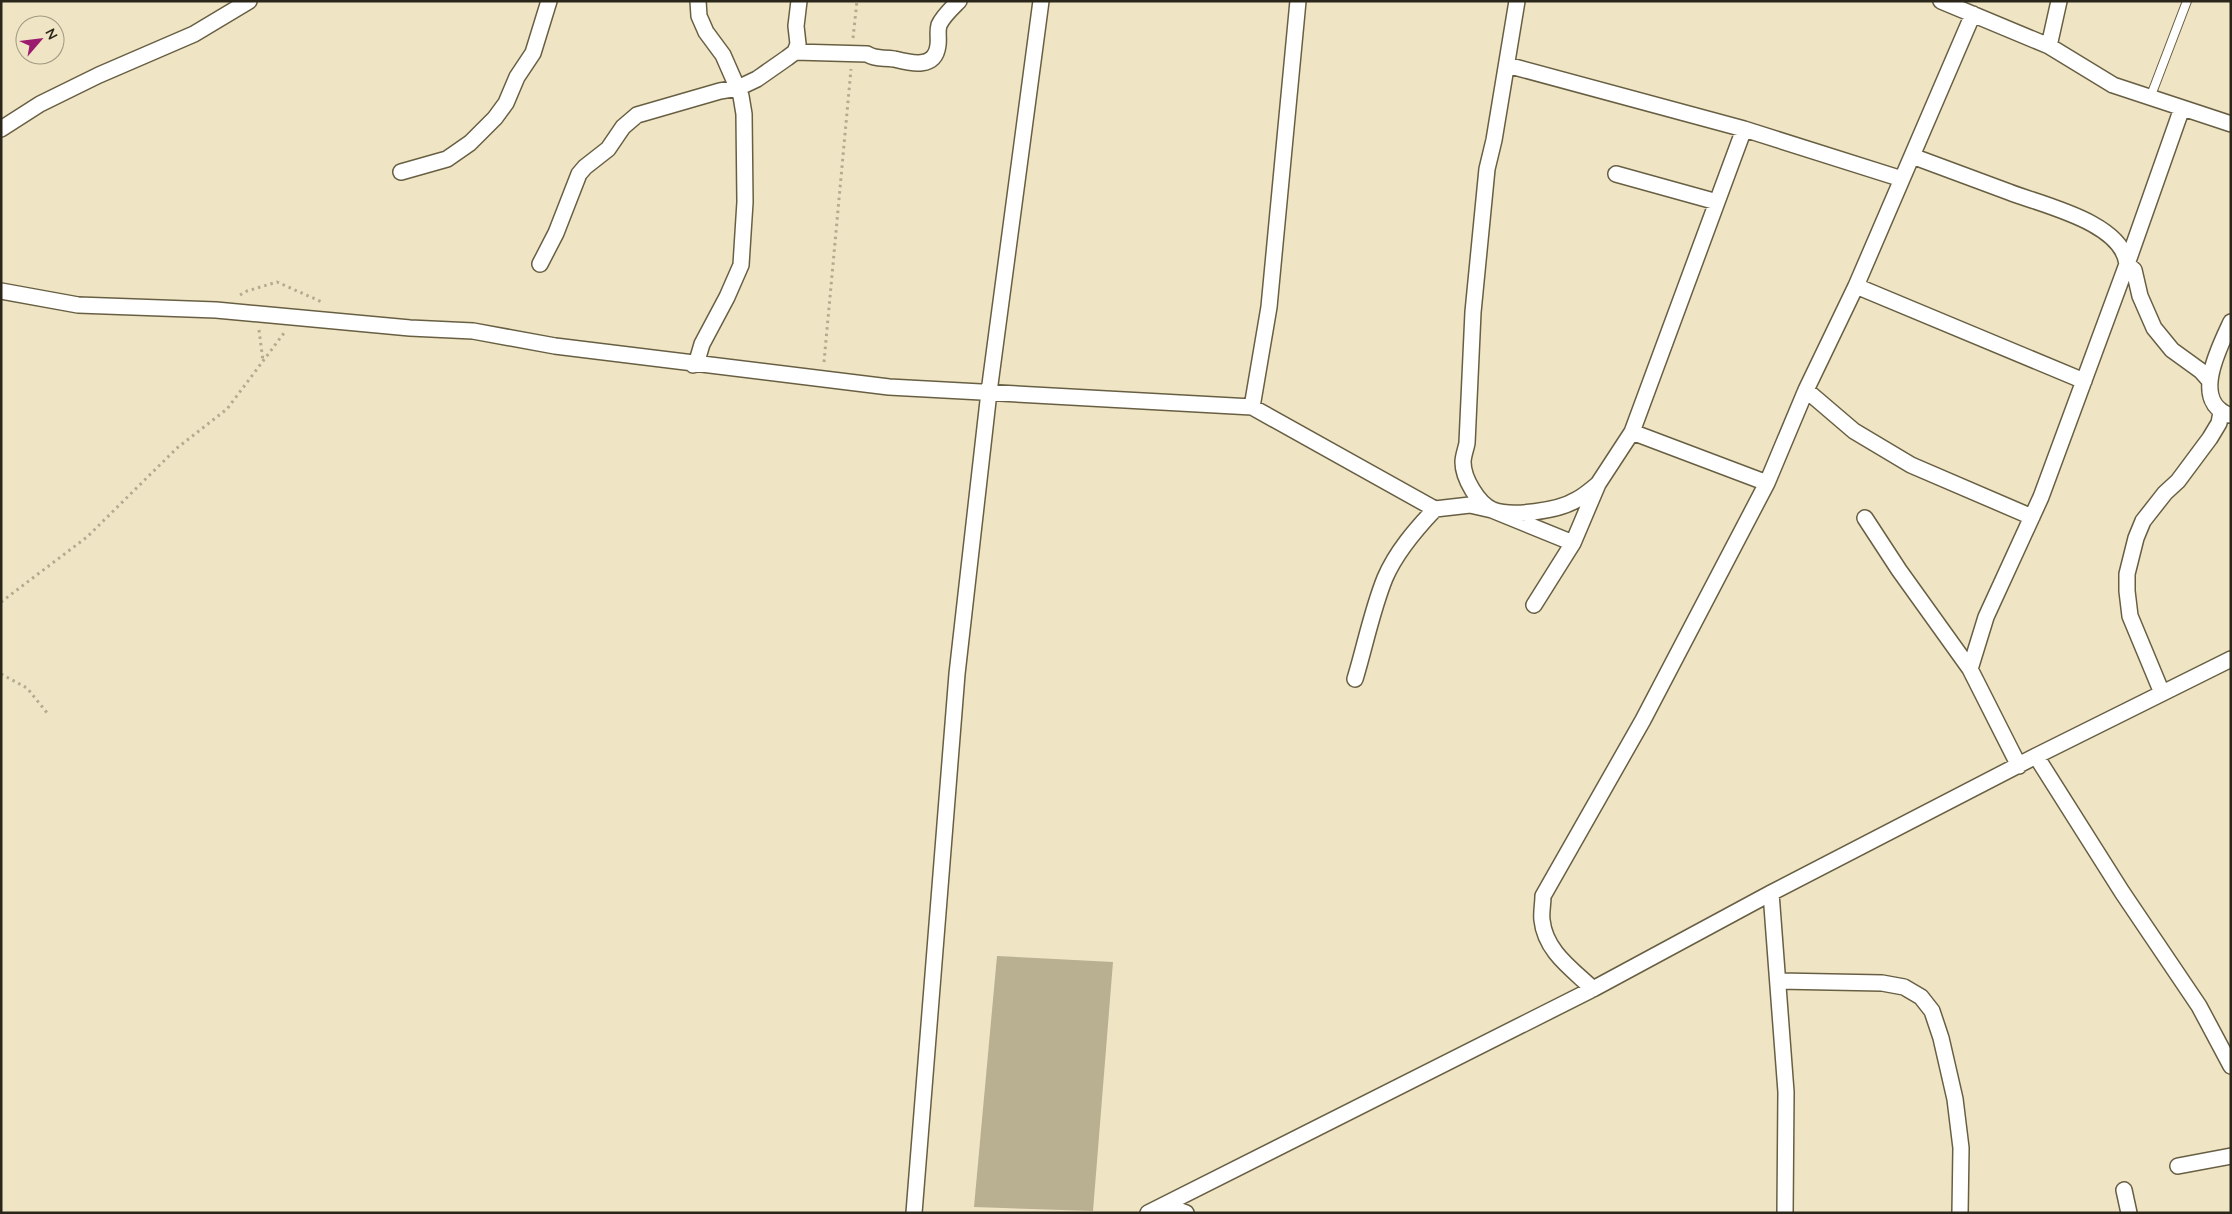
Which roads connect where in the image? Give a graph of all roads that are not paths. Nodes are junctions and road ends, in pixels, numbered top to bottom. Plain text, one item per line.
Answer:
1 (249, 1) edge
2 (550, 1) edge
3 (698, 1) edge
4 (799, 1) edge
5 (959, 1) edge
6 (1041, 1) edge
7 (1298, 1) edge
8 (1517, 1) edge
9 (1941, 1) edge
10 (2059, 1) edge
11 (2187, 1) edge
12 (1973, 14) junction
13 (2048, 46) junction
14 (795, 52) junction
15 (1507, 65) junction
16 (738, 88) junction
17 (2150, 98) junction
18 (2182, 108) junction
19 (2231, 124) edge
20 (1, 129) edge
21 (1744, 129) junction
22 (1912, 156) junction
23 (401, 172) dead end
24 (1616, 174) dead end
25 (1902, 179) junction
26 (1717, 202) junction
27 (540, 264) dead end
28 (2127, 264) junction
29 (1856, 286) junction
30 (1, 291) edge
31 (2231, 322) edge
32 (693, 364) junction
33 (2209, 380) junction
34 (2084, 381) junction
35 (1806, 390) junction
36 (989, 392) junction
37 (1252, 407) junction
38 (2226, 414) edge
39 (1632, 432) junction
40 (1767, 483) junction
41 (1598, 484) junction
42 (1435, 509) junction
43 (1492, 510) junction
44 (2032, 517) junction
45 (1866, 518) dead end
46 (1573, 543) junction
47 (1534, 605) dead end
48 (2231, 659) edge
49 (1970, 669) junction
50 (1355, 679) dead end
51 (2162, 693) junction
52 (2036, 756) junction
53 (2020, 766) junction
54 (1772, 893) junction
55 (1779, 981) junction
56 (1593, 989) junction
57 (2231, 1066) edge
58 (2231, 1156) edge
59 (2178, 1166) dead end
60 (2124, 1190) dead end
61 (1164, 1205) junction
62 (914, 1213) edge
63 (1148, 1213) edge
64 (1186, 1213) edge
65 (1785, 1213) edge
66 (1960, 1213) edge
67 (2128, 1213) edge

1 - 20 street
2 - 23 street
3 - 16 street
4 - 14 street
5 - 14 street
6 - 36 street
7 - 37 street
8 - 15 street
9 - 12 street
10 - 13 street
11 - 17 lane
12 - 13 street
12 - 22 street
13 - 17 street
14 - 16 street
15 - 21 street
15 - 43 street
16 - 27 street
16 - 32 street
17 - 18 street
18 - 19 street
18 - 28 street
21 - 25 street
21 - 26 street
22 - 25 street
22 - 28 street
24 - 26 street
25 - 29 street
26 - 39 street
28 - 33 street
28 - 34 street
29 - 34 street
29 - 35 street
30 - 32 street
31 - 33 street
32 - 36 street
33 - 38 street
34 - 44 street
35 - 40 street
35 - 44 street
36 - 37 street
36 - 62 street
37 - 42 street
38 - 51 street
39 - 40 street
39 - 41 street
40 - 56 street
41 - 43 street
41 - 46 street
42 - 43 street
42 - 50 street
43 - 46 street
44 - 49 street
45 - 49 street
46 - 47 street
48 - 51 street
49 - 53 street
51 - 52 street
52 - 53 street
52 - 57 street
53 - 54 street
54 - 55 street
54 - 56 street
55 - 65 street
55 - 66 street
56 - 61 street
58 - 59 street
60 - 67 street
61 - 63 street
61 - 64 street

